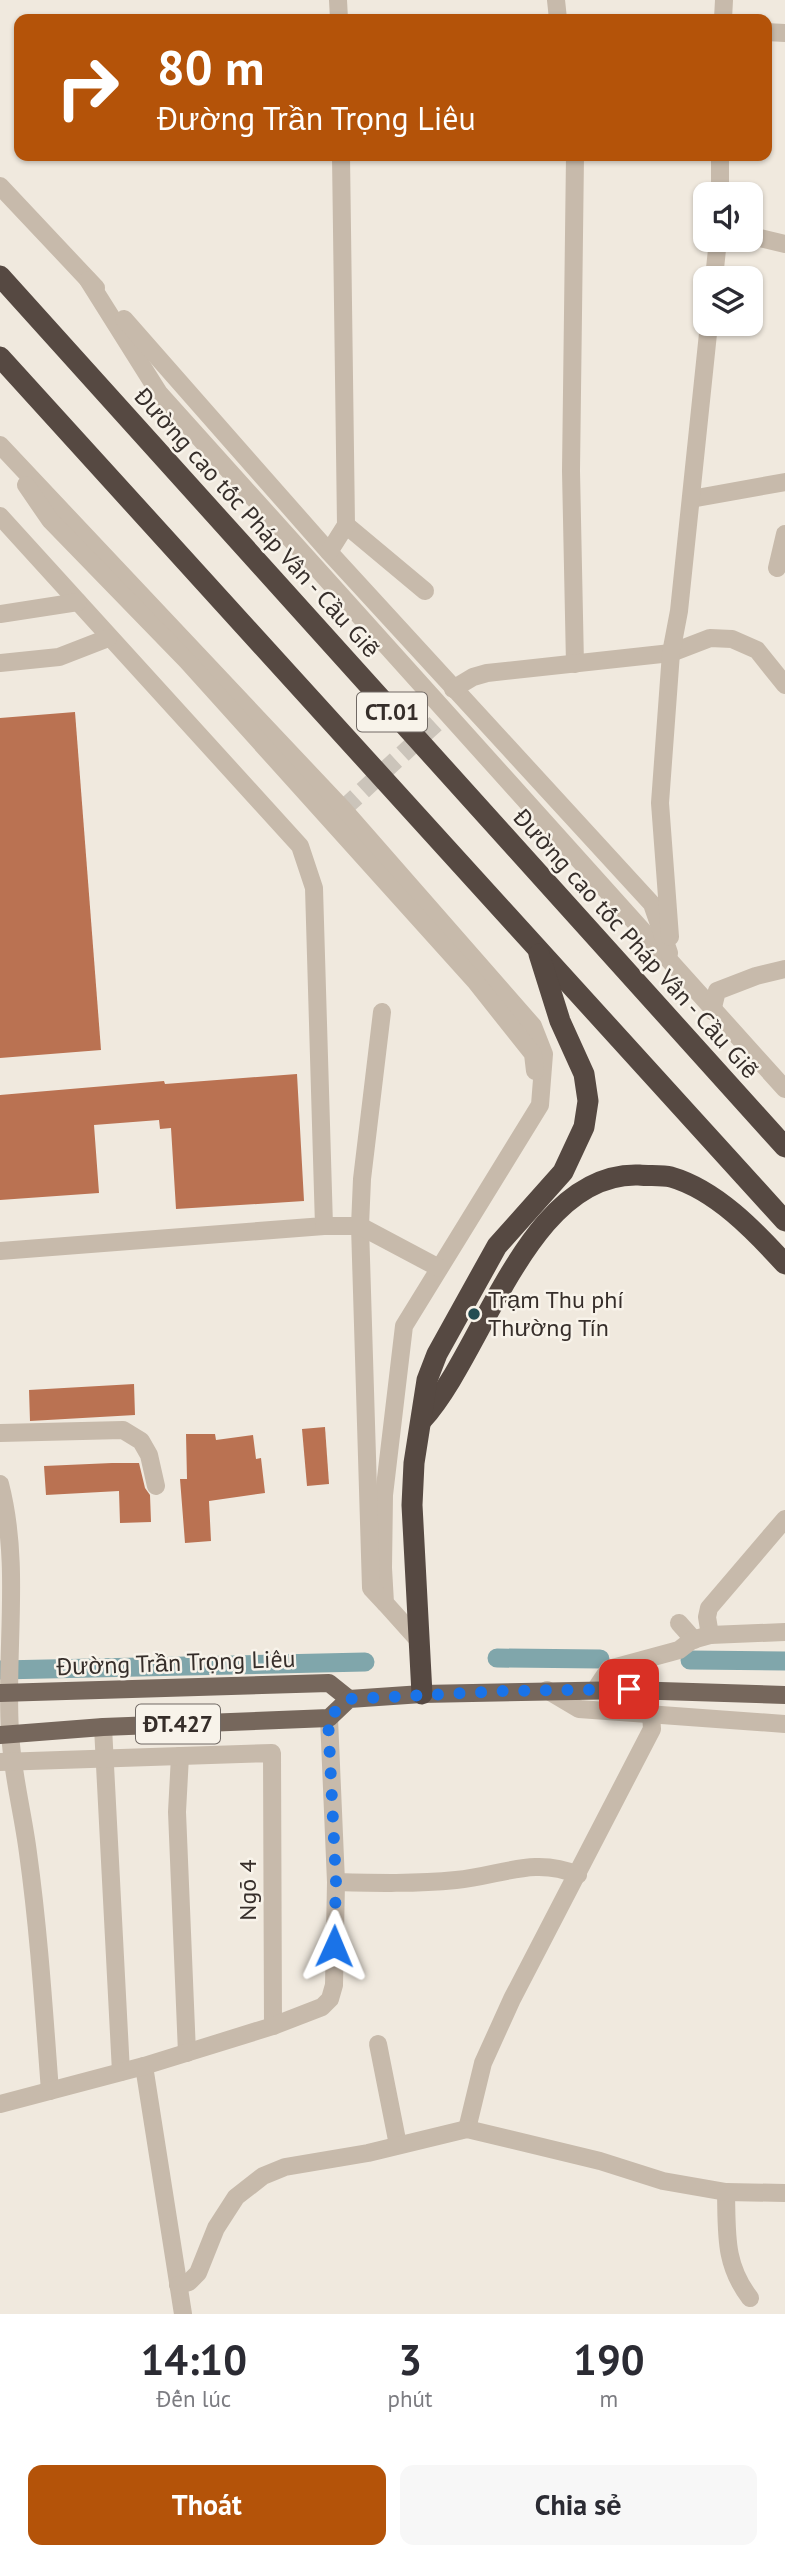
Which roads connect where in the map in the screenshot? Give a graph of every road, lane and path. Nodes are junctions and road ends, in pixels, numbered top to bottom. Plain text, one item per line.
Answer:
1 (341, 161) edge
2 (575, 161) edge
3 (720, 161) edge
4 (720, 182) edge
5 (0, 186) edge
6 (763, 239) edge
7 (785, 244) edge
8 (0, 276) edge
9 (89, 280) junction
10 (708, 336) edge
11 (0, 357) edge
12 (0, 446) edge
13 (785, 482) edge
14 (691, 499) junction
15 (0, 516) edge
16 (346, 526) junction
17 (785, 534) edge
18 (329, 552) junction
19 (777, 568) dead end
20 (425, 591) dead end
21 (78, 602) junction
22 (0, 614) edge
23 (108, 638) junction
24 (671, 653) junction
25 (0, 663) edge
26 (575, 664) junction
27 (785, 685) edge
28 (453, 689) junction
29 (538, 949) junction
30 (673, 963) junction
31 (785, 969) edge
32 (712, 1011) junction
33 (382, 1012) dead end
34 (785, 1089) edge
35 (785, 1147) edge
36 (785, 1221) edge
37 (324, 1226) junction
38 (360, 1226) junction
39 (0, 1251) edge
40 (785, 1264) edge
41 (439, 1268) junction
42 (422, 1420) junction
43 (0, 1433) edge
44 (0, 1484) edge
45 (156, 1486) dead end
46 (785, 1519) edge
47 (386, 1603) junction
48 (678, 1623) dead end
49 (785, 1632) edge
50 (694, 1641) junction
51 (420, 1642) junction
52 (595, 1689) junction
53 (547, 1690) junction
54 (6, 1692) edge
55 (422, 1694) junction
56 (785, 1695) edge
57 (349, 1699) junction
58 (651, 1714) junction
59 (328, 1718) junction
60 (785, 1724) edge
61 (103, 1727) junction
62 (5, 1734) edge
63 (180, 1756) junction
64 (107, 1759) junction
65 (6, 1762) edge
66 (578, 1875) junction
67 (336, 1882) junction
68 (273, 2026) junction
69 (378, 2044) dead end
70 (187, 2053) junction
71 (144, 2066) junction
72 (121, 2072) junction
73 (50, 2091) junction
74 (0, 2104) edge
75 (467, 2129) junction
76 (398, 2145) junction
77 (726, 2192) junction
78 (785, 2193) edge
79 (178, 2285) junction
80 (750, 2298) dead end
81 (183, 2314) edge

1 - 16 street
2 - 26 street
3 - 4 street
5 - 9 street
6 - 7 street
8 - 35 highway, Đường cao tốc Pháp Vân - Cầu Giẽ / CT.01
9 - 18 street
9 - 30 street
10 - 14 street
11 - 29 highway, CT.01
12 - 41 street
13 - 14 street
14 - 24 street
15 - 21 street
16 - 18 street
16 - 20 street
17 - 19 street
18 - 28 street
21 - 22 street
21 - 23 street
23 - 25 street
23 - 37 street
24 - 26 street
24 - 27 street
24 - 30 street
26 - 28 street
28 - 30 street
29 - 36 highway, CT.01
29 - 42 highway
30 - 32 street
31 - 32 street
32 - 34 street
33 - 38 street
37 - 38 street
37 - 39 street
38 - 41 street
38 - 47 street
40 - 42 highway
41 - 47 street
42 - 51 highway
43 - 45 street
44 - 54 street
46 - 50 street
47 - 51 street
48 - 50 street
49 - 50 street
50 - 52 street
51 - 55 highway
52 - 53 main road
52 - 56 main road
53 - 55 main road
53 - 58 street
54 - 57 main road, Đường Trần Trọng Liêu / ĐT.427
54 - 62 street
55 - 57 main road
57 - 59 main road
58 - 60 street
58 - 66 street
59 - 61 main road, ĐT.427
59 - 67 street
61 - 62 main road, ĐT.427
61 - 64 street
62 - 65 street
63 - 64 street
63 - 68 street, Ngõ 4
63 - 70 street
64 - 65 street
64 - 72 street
65 - 73 street
66 - 67 street
66 - 75 street
67 - 68 street
68 - 70 street
69 - 76 street
70 - 71 street
71 - 72 street
71 - 79 street
72 - 73 street
73 - 74 street
75 - 76 street
75 - 77 street
76 - 79 street
77 - 78 street
77 - 80 street
79 - 81 street

